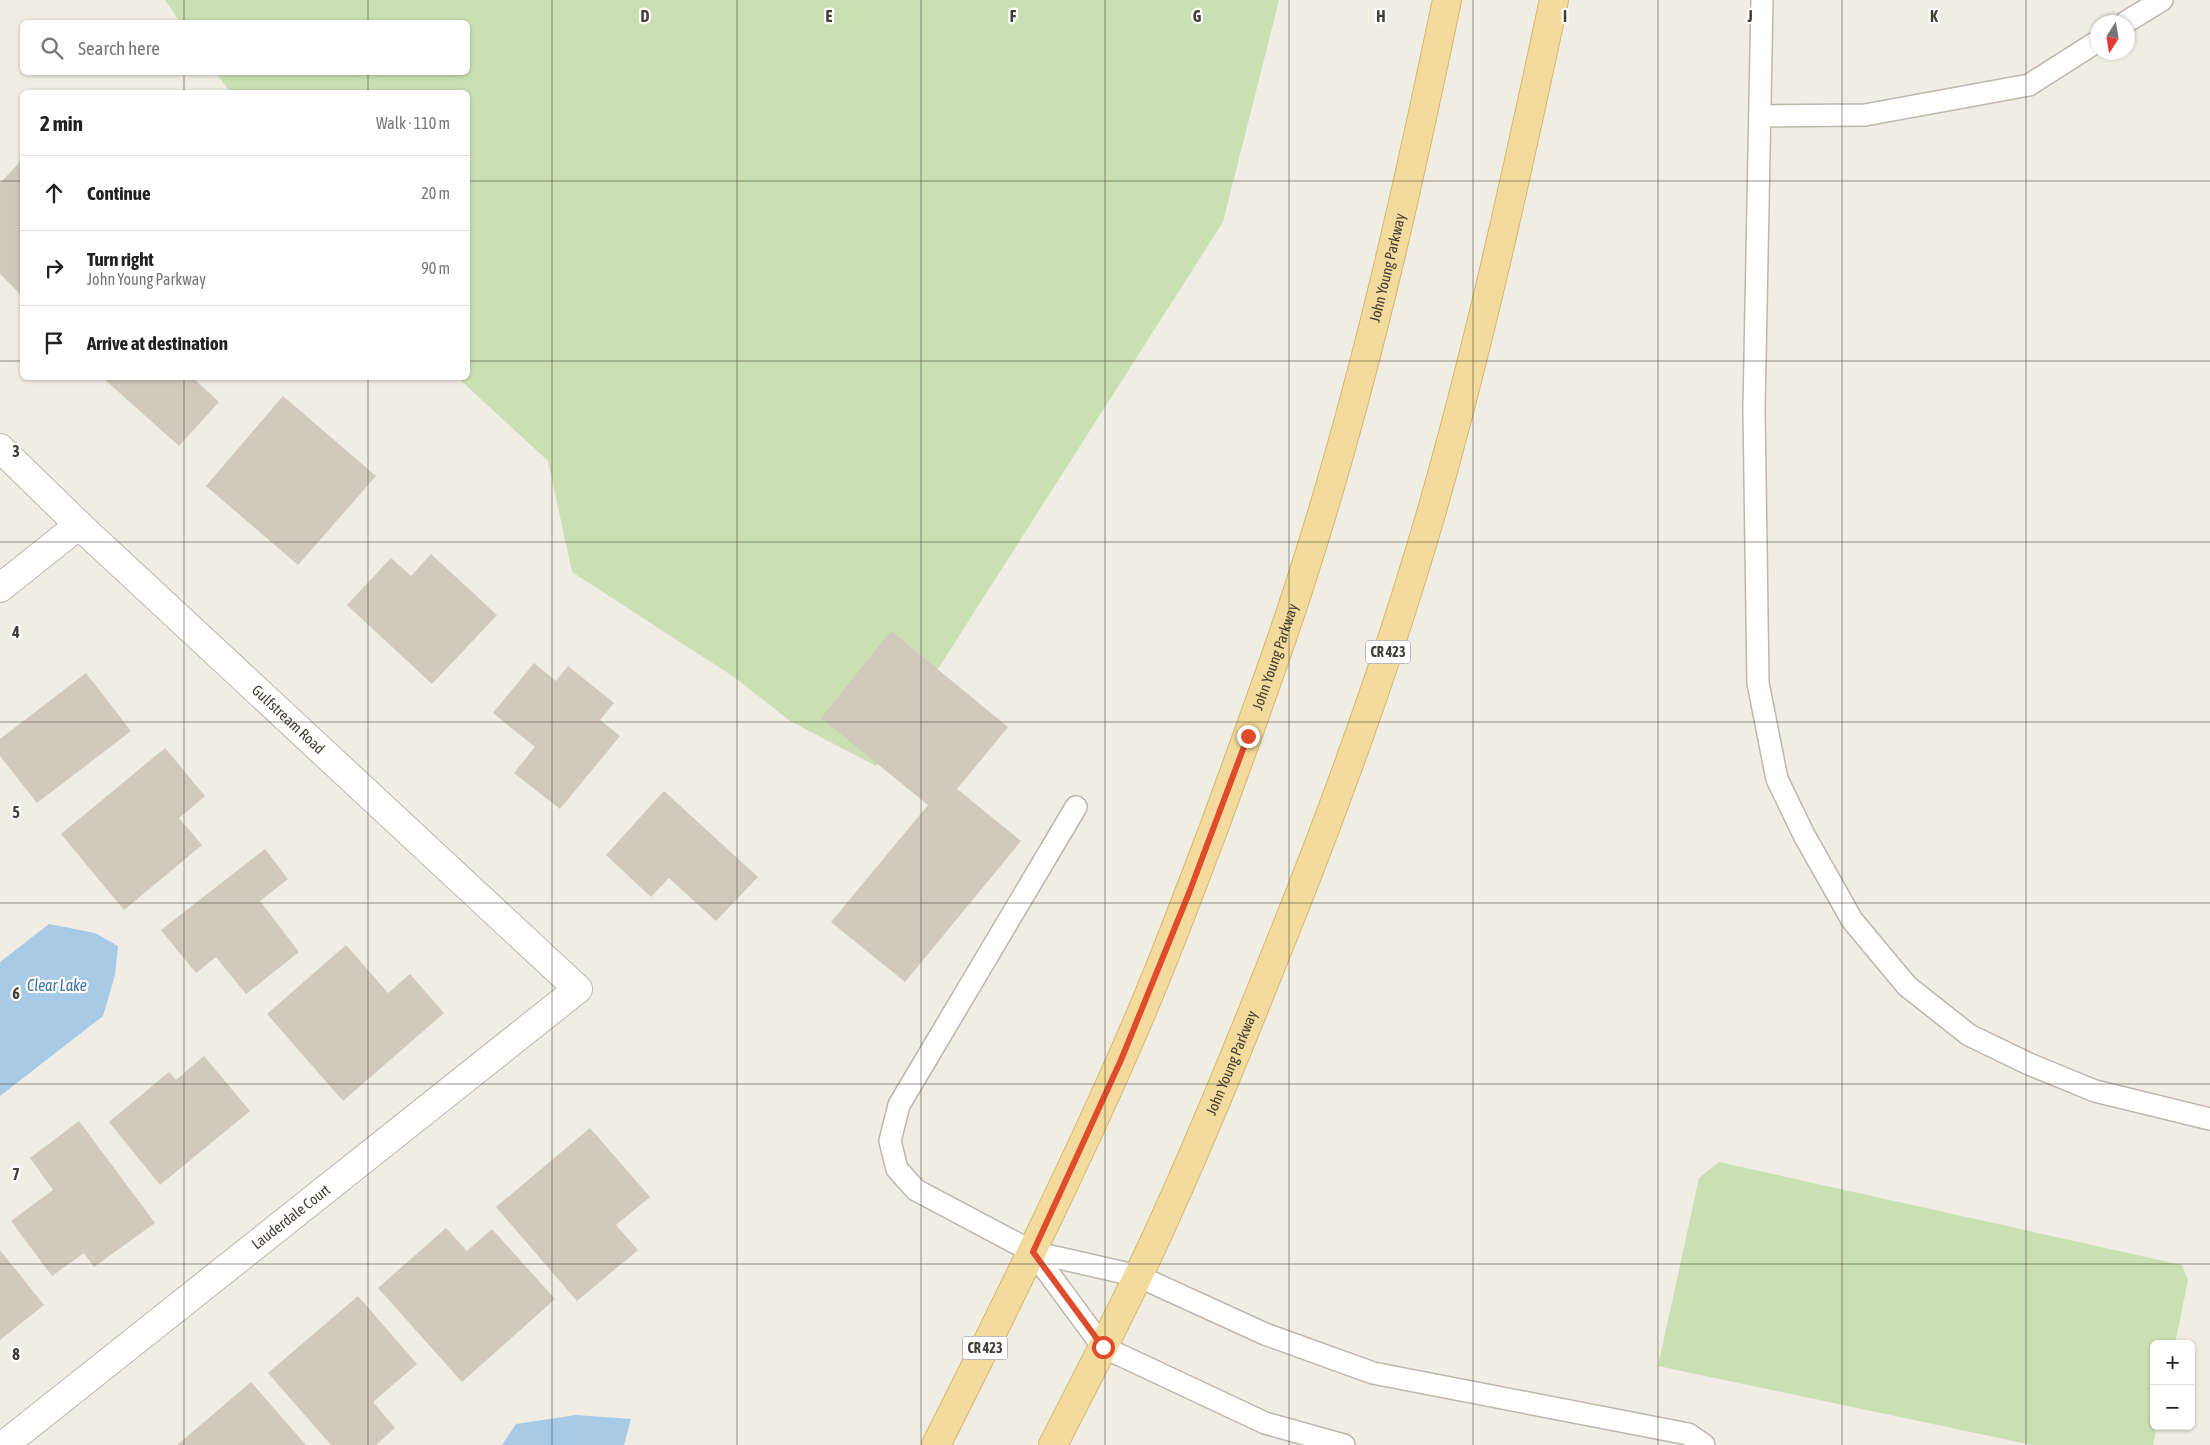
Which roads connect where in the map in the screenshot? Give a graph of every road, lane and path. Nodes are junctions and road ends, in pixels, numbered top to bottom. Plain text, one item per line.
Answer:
1 (1447, 0) edge
2 (1554, 0) edge
3 (1762, 0) edge
4 (2162, 0) edge
5 (2135, 16) edge
6 (2090, 46) edge
7 (1760, 116) junction
8 (0, 448) edge
9 (79, 525) junction
10 (0, 588) edge
11 (1076, 807) dead end
12 (578, 989) joint
13 (2210, 1119) edge
14 (1033, 1252) junction
15 (1138, 1276) junction
16 (1103, 1347) junction
17 (4, 1445) edge
18 (936, 1445) edge
19 (1053, 1445) edge
20 (1344, 1445) edge
21 (1704, 1445) edge

1 - 14 main road, John Young Parkway / CR 423
2 - 15 main road, John Young Parkway / CR 423
3 - 7 lane
4 - 5 lane
6 - 7 lane
7 - 13 lane
8 - 9 street, Gulfstream Road
9 - 10 street
9 - 12 street, Gulfstream Road
11 - 14 lane
12 - 17 street, Lauderdale Court
14 - 15 lane
14 - 16 lane
14 - 18 main road, John Young Parkway / CR 423
15 - 16 main road, John Young Parkway / CR 423
15 - 21 lane
16 - 19 main road, John Young Parkway / CR 423
16 - 20 lane

